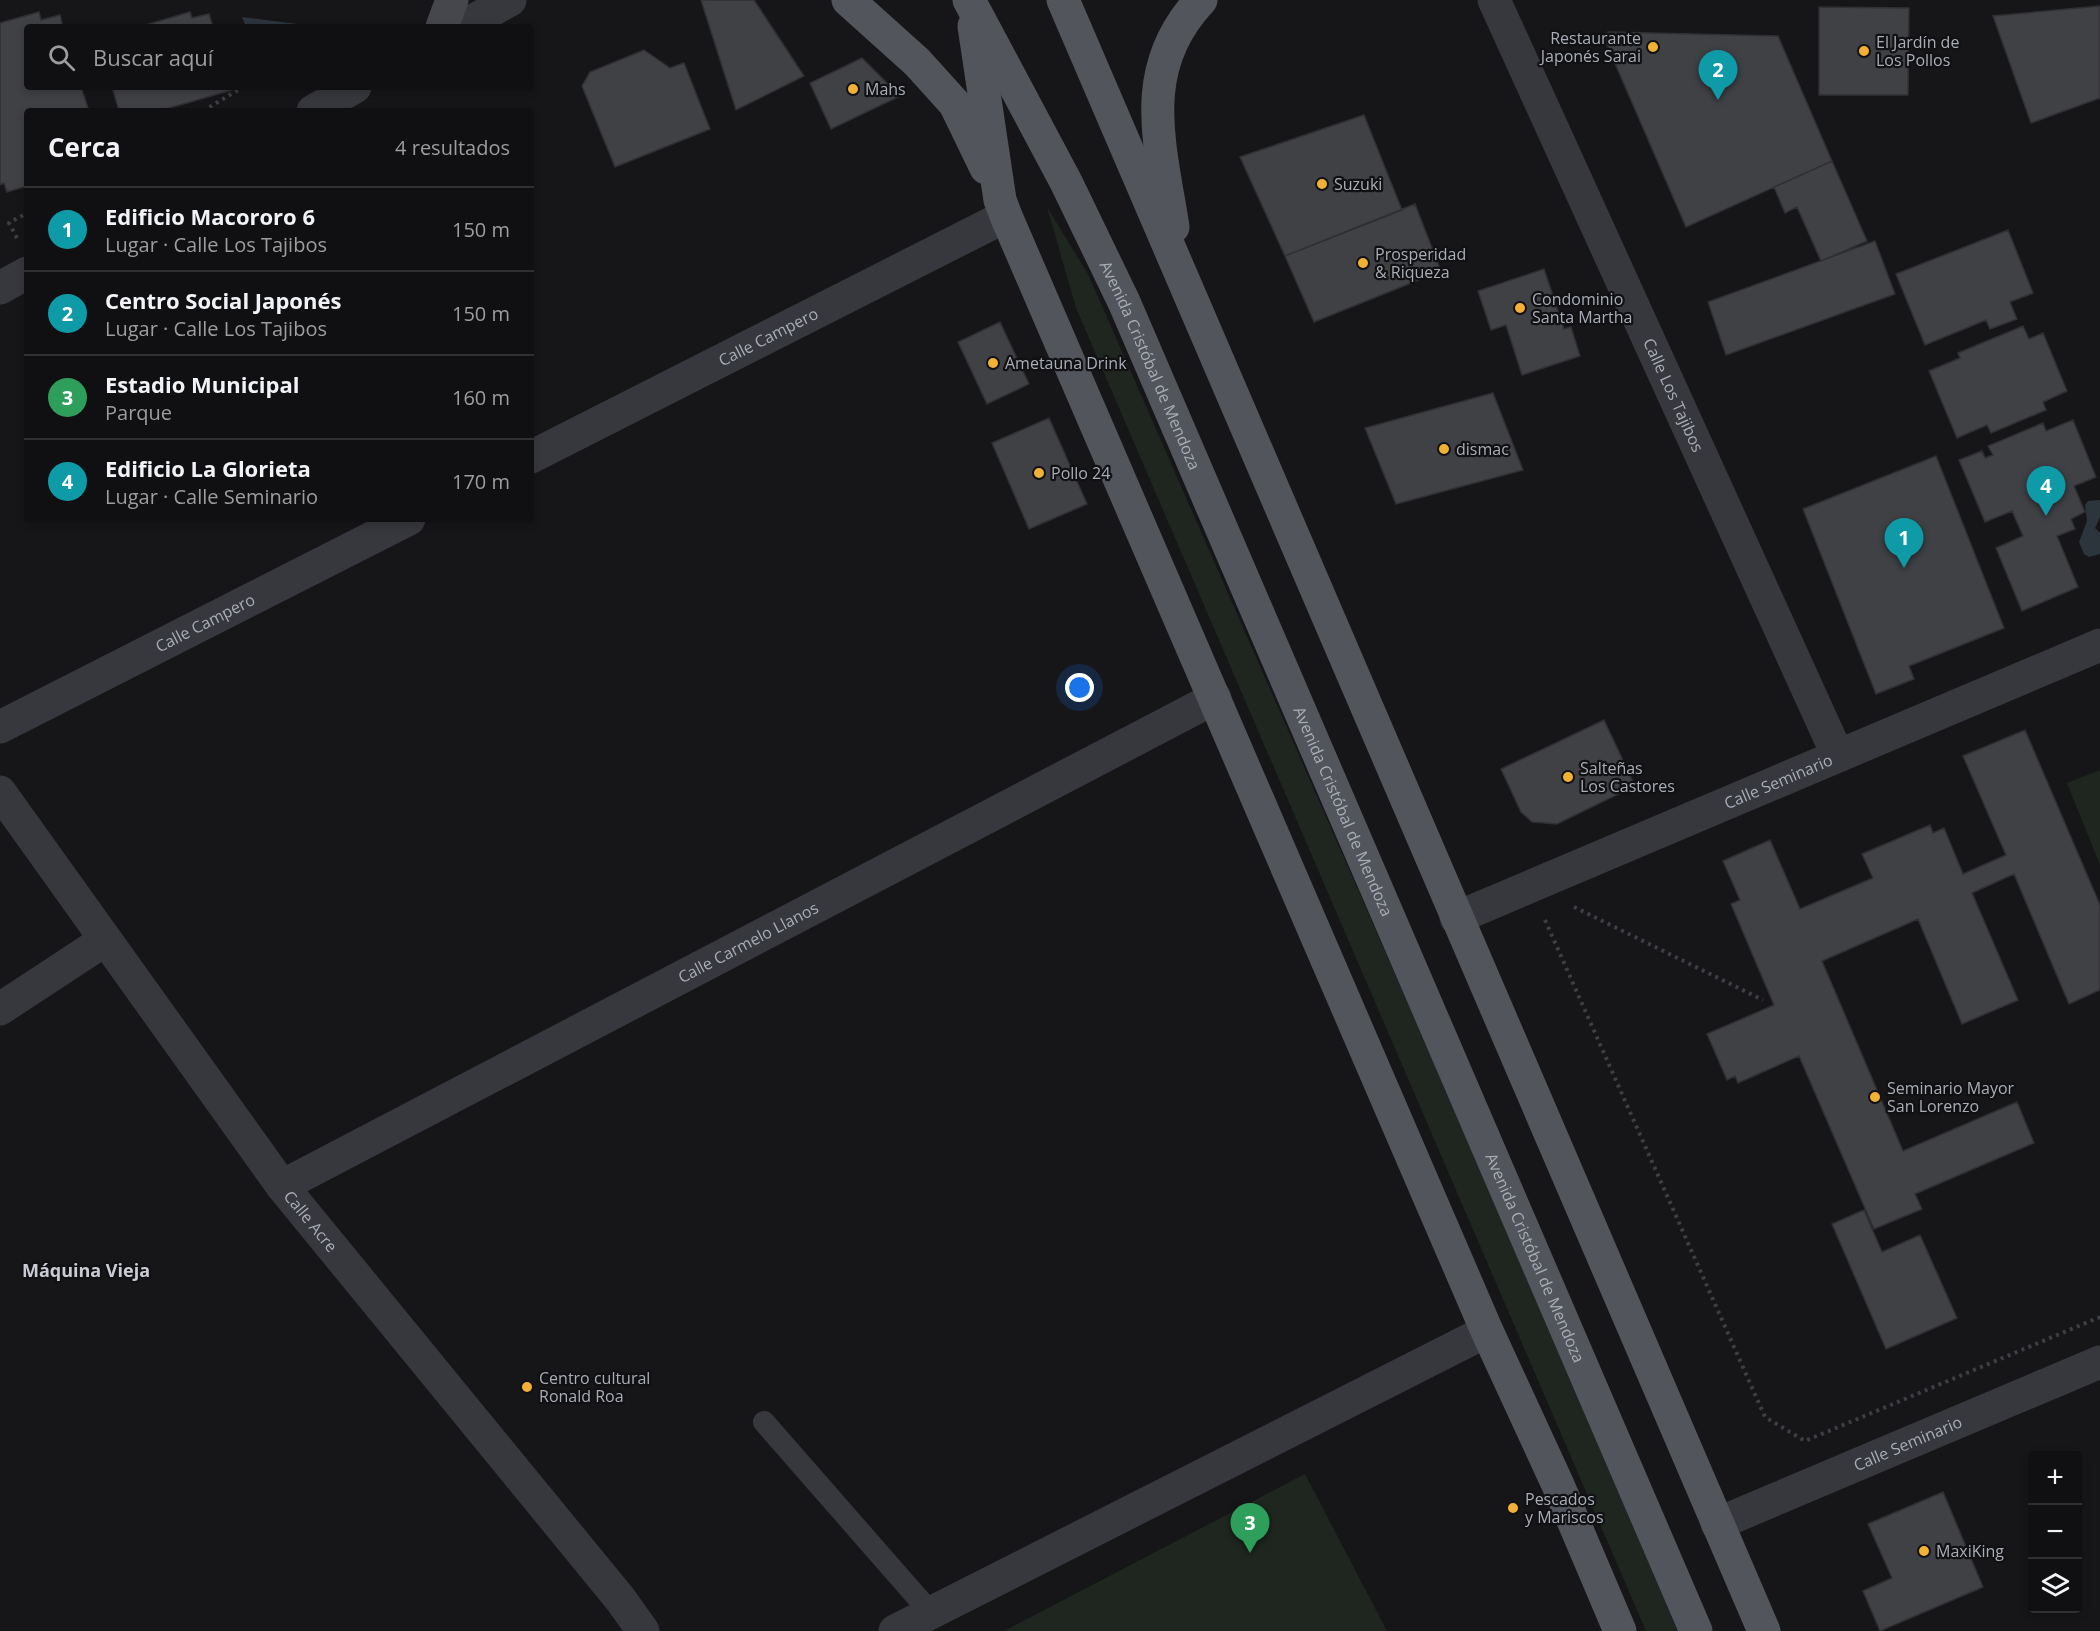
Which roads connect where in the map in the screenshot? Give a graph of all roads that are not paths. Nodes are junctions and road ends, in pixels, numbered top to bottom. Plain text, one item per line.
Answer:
1 (452, 0) edge
2 (510, 0) edge
3 (848, 0) edge
4 (1063, 0) edge
5 (1201, 0) edge
6 (1494, 0) edge
7 (970, 1) edge
8 (443, 24) edge
9 (467, 24) edge
10 (350, 90) edge
11 (318, 108) edge
12 (1003, 208) junction
13 (1180, 273) junction
14 (24, 275) edge
15 (0, 288) edge
16 (534, 455) edge
17 (403, 522) edge
18 (2100, 645) edge
19 (1215, 698) junction
20 (0, 727) edge
21 (1838, 756) junction
22 (0, 792) edge
23 (1456, 918) junction
24 (105, 939) junction
25 (0, 1009) edge
26 (282, 1186) junction
27 (1487, 1331) junction
28 (2100, 1362) edge
29 (765, 1422) dead end
30 (1716, 1524) junction
31 (931, 1613) junction
32 (643, 1631) edge
33 (895, 1631) edge
34 (1620, 1631) edge
35 (1696, 1631) edge
36 (1764, 1631) edge

1 - 8 main road
2 - 9 street
3 - 12 main road
4 - 13 main road
5 - 13 main road
6 - 21 street, Calle Los Tajibos
7 - 12 main road, Avenida Cristóbal de Mendoza
7 - 35 main road, Avenida Cristóbal de Mendoza
10 - 11 street
12 - 16 street, Calle Campero
12 - 19 main road, Avenida Cristóbal de Mendoza
13 - 23 main road
14 - 15 street
17 - 20 street, Calle Campero
18 - 21 street, Calle Seminario
19 - 26 street, Calle Carmelo Llanos
19 - 27 main road, Avenida Cristóbal de Mendoza
21 - 23 street, Calle Seminario
22 - 24 street, Calle Acre
23 - 30 main road
24 - 25 street
24 - 26 street, Calle Acre
26 - 32 street, Calle Acre
27 - 31 street
27 - 34 main road, Avenida Cristóbal de Mendoza
28 - 30 street, Calle Seminario
29 - 31 lane
30 - 36 main road
31 - 33 street

